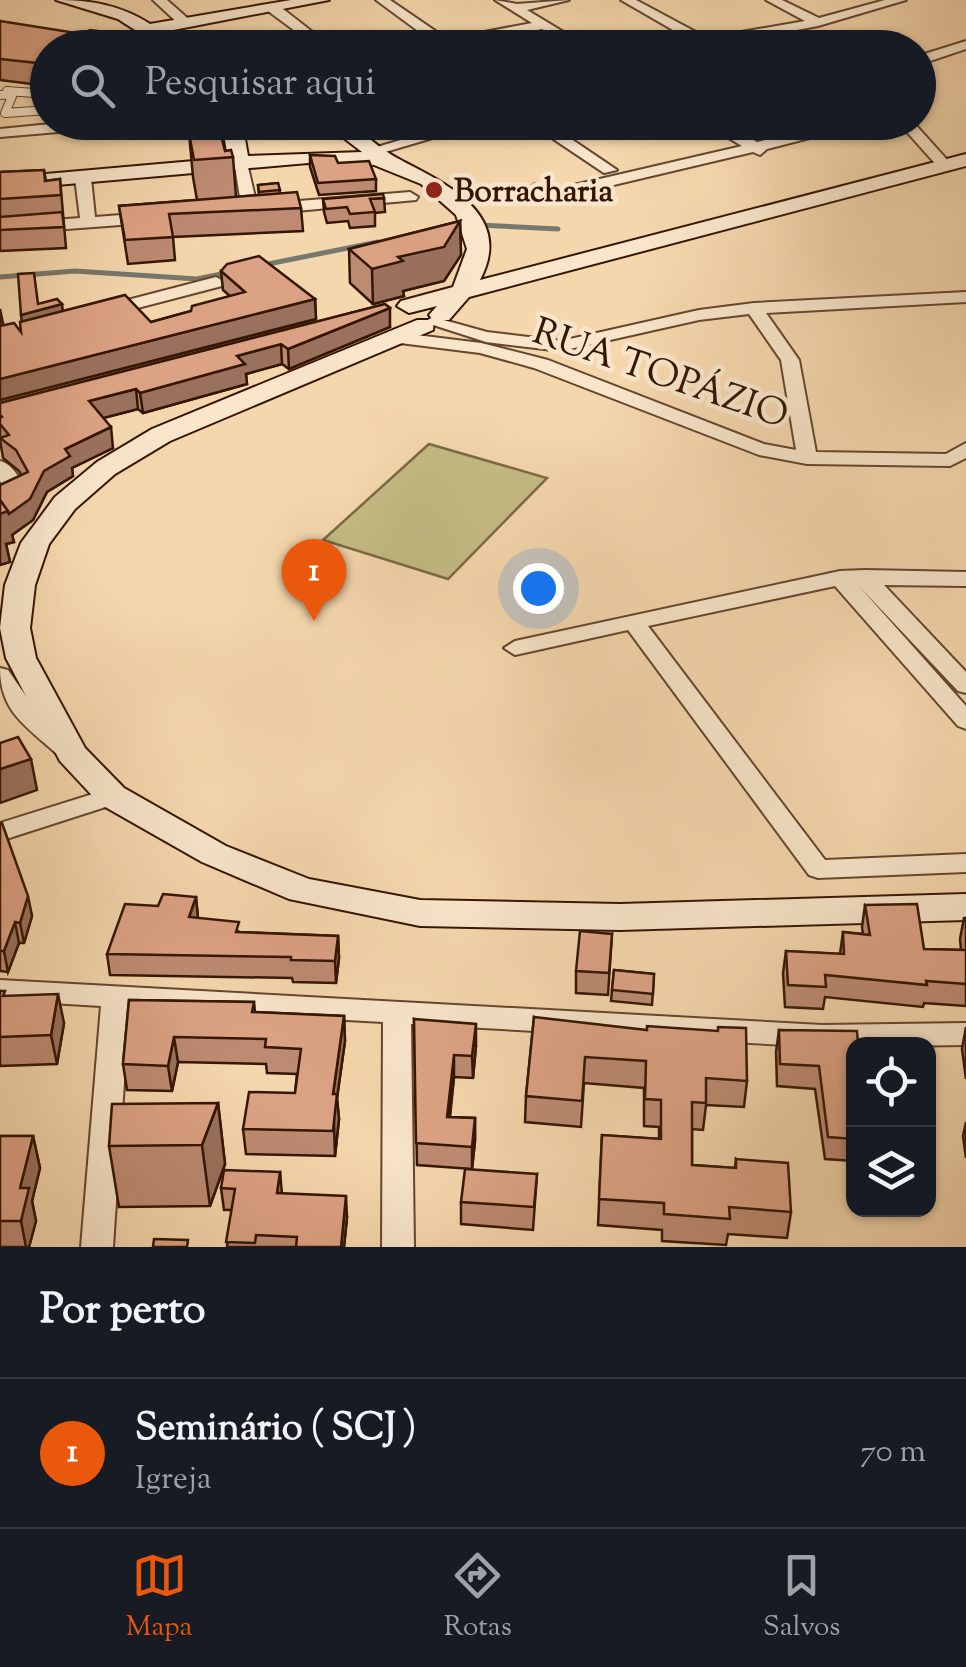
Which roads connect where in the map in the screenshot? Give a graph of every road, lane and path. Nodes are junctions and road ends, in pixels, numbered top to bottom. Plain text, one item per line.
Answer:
1 (64, 0) edge
2 (160, 0) edge
3 (321, 0) edge
4 (382, 0) edge
5 (501, 0) edge
6 (563, 0) edge
7 (627, 0) edge
8 (772, 0) edge
9 (900, 0) edge
10 (277, 5) edge
11 (514, 8) junction
12 (818, 22) junction
13 (186, 23) junction
14 (543, 25) junction
15 (149, 29) joint
16 (306, 30) edge
17 (425, 30) edge
18 (516, 30) edge
19 (552, 30) edge
20 (682, 30) edge
21 (772, 30) edge
22 (966, 45) edge
23 (936, 54) edge
24 (0, 93) edge
25 (30, 94) edge
26 (30, 111) edge
27 (30, 130) edge
28 (0, 133) edge
29 (235, 140) edge
30 (359, 140) edge
31 (429, 140) edge
32 (563, 140) edge
33 (727, 140) edge
34 (739, 140) edge
35 (797, 140) edge
36 (927, 140) edge
37 (760, 150) junction
38 (383, 156) junction
39 (239, 163) junction
40 (955, 163) edge
41 (609, 170) junction
42 (83, 178) junction
43 (0, 184) edge
44 (410, 197) dead end
45 (160, 217) edge
46 (88, 222) junction
47 (0, 228) edge
48 (216, 282) dead end
49 (468, 288) junction
50 (966, 297) edge
51 (754, 308) junction
52 (79, 318) edge
53 (405, 322) junction
54 (484, 342) junction
55 (562, 346) junction
56 (542, 364) junction
57 (966, 449) edge
58 (807, 458) junction
59 (0, 467) edge
60 (9, 495) edge
61 (865, 577) junction
62 (840, 578) junction
63 (966, 579) edge
64 (634, 623) junction
65 (898, 627) junction
66 (515, 648) dead end
67 (0, 675) edge
68 (929, 679) junction
69 (960, 680) edge
70 (966, 721) edge
71 (72, 754) junction
72 (112, 796) junction
73 (0, 832) edge
74 (966, 863) edge
75 (966, 907) edge
76 (0, 990) edge
77 (116, 996) junction
78 (397, 1013) junction
79 (966, 1034) edge
80 (97, 1247) edge
81 (398, 1247) edge

1 - 15 main road
2 - 13 street
3 - 10 main road
4 - 17 street
5 - 11 street
6 - 11 street
7 - 20 street
8 - 12 street
9 - 12 street
10 - 13 main road
10 - 16 street
11 - 14 street
12 - 21 street
13 - 15 main road
14 - 18 street
14 - 19 street
22 - 23 street
24 - 25 lane
24 - 26 lane
27 - 28 street
29 - 39 main road
30 - 38 main road
31 - 38 street
32 - 41 street
33 - 41 street
34 - 37 street
35 - 37 street
36 - 40 street
37 - 41 street
38 - 39 main road
38 - 49 main road
39 - 42 main road
39 - 44 street
40 - 49 main road
42 - 43 main road
42 - 46 street
45 - 46 street
46 - 47 street
48 - 52 street
49 - 53 main road
49 - 53 main road
50 - 51 street, RUA TOPÁZIO
51 - 55 street, RUA TOPÁZIO
51 - 58 street
53 - 54 street, RUA TOPÁZIO
53 - 54 street, RUA TOPÁZIO
53 - 71 main road
54 - 55 street, RUA TOPÁZIO
54 - 56 street, RUA TOPÁZIO
55 - 56 street
56 - 58 street, RUA TOPÁZIO
57 - 58 street, RUA TOPÁZIO
59 - 60 street
61 - 62 street
61 - 63 street
61 - 65 street
62 - 64 street
62 - 65 street
64 - 66 street
64 - 74 street
65 - 68 street
65 - 69 street
67 - 71 street
68 - 69 street
68 - 70 street
71 - 72 main road
72 - 73 street
72 - 75 main road
76 - 77 street
77 - 78 street
77 - 80 street
78 - 79 street
78 - 81 street

